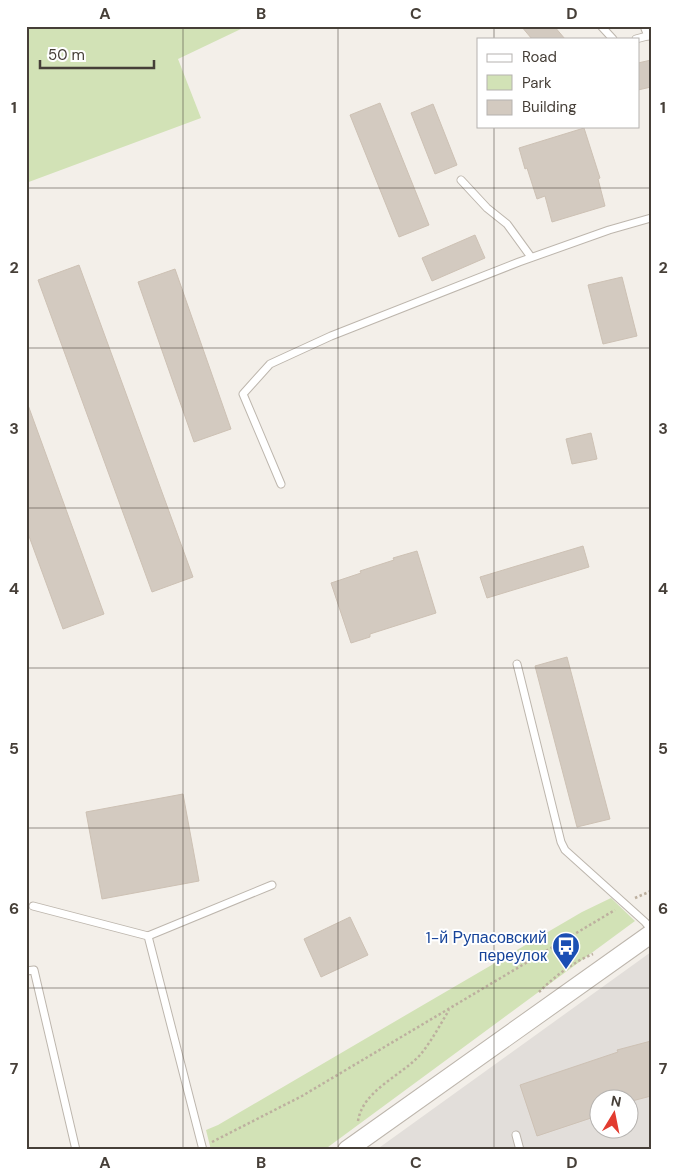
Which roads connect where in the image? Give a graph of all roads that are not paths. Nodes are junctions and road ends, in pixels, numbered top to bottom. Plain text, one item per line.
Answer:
1 (601, 26) edge
2 (644, 26) edge
3 (649, 36) edge
4 (613, 38) edge
5 (461, 180) dead end
6 (651, 218) edge
7 (531, 257) junction
8 (281, 484) dead end
9 (517, 664) dead end
10 (272, 885) dead end
11 (33, 906) dead end
12 (651, 929) edge
13 (651, 934) edge
14 (148, 936) junction
15 (26, 971) edge
16 (516, 1135) dead end
17 (202, 1148) edge
18 (76, 1150) edge
19 (347, 1150) edge
20 (520, 1150) edge

1 - 4 lane
2 - 3 lane
5 - 7 lane
6 - 7 lane
7 - 8 lane
9 - 12 lane
10 - 14 lane
11 - 14 lane
13 - 19 street
14 - 17 lane
15 - 18 lane
16 - 20 lane

